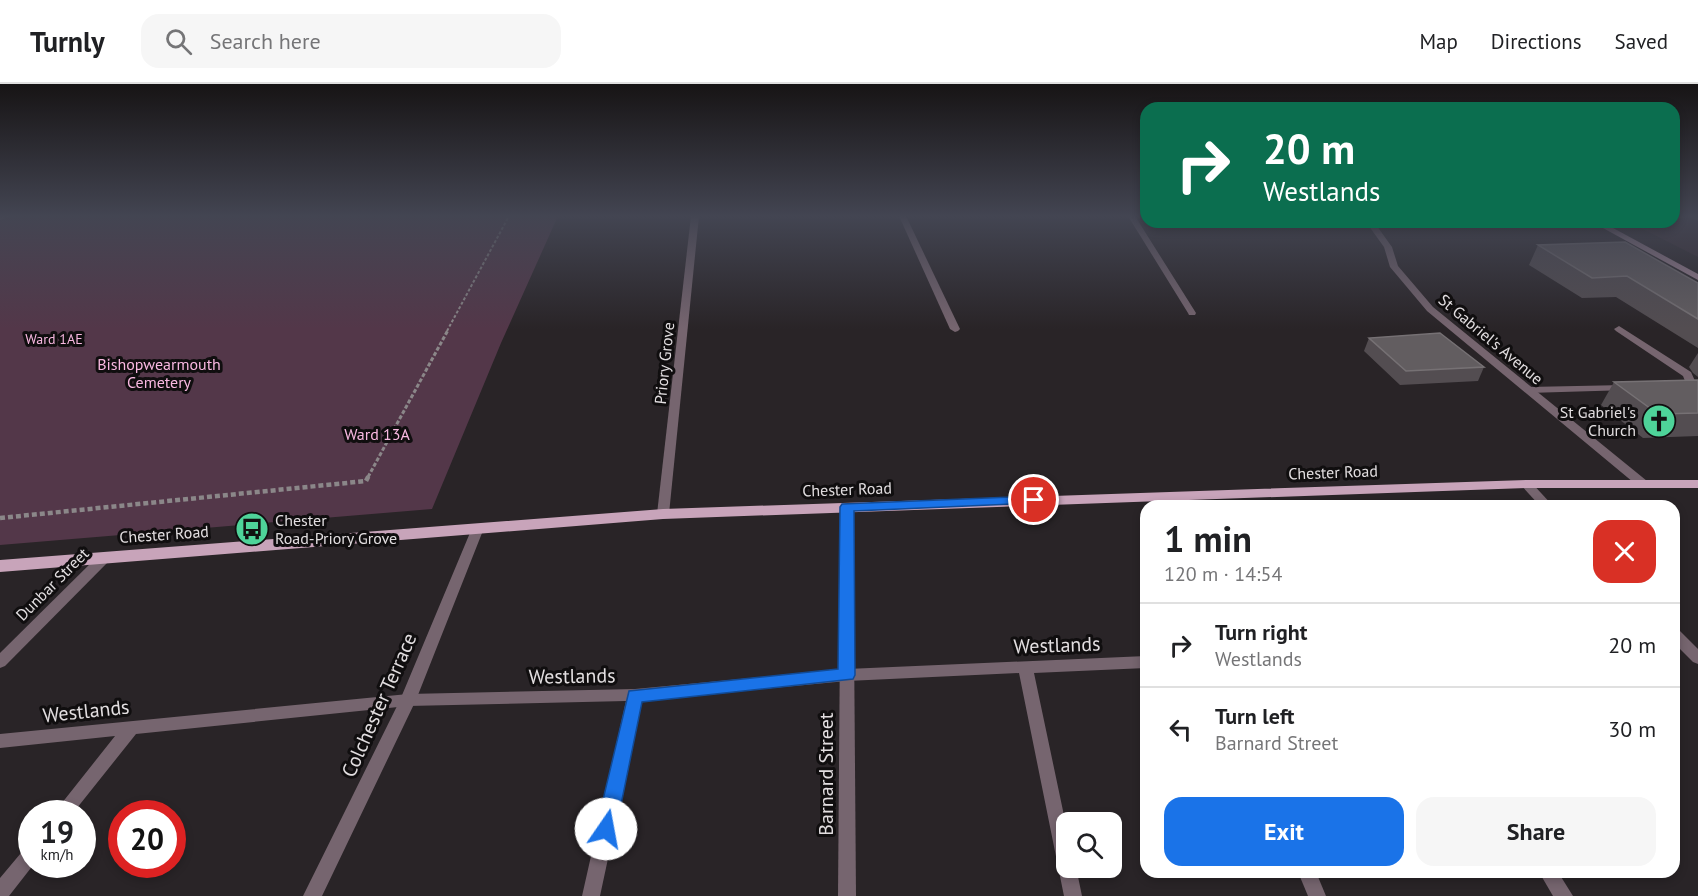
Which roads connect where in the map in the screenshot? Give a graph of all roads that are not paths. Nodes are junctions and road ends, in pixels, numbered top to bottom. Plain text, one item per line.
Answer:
1 (691, 254) edge
2 (920, 254) edge
3 (1155, 254) edge
4 (1390, 254) edge
5 (1654, 254) edge
6 (1698, 278) edge
7 (1192, 313) dead end
8 (1619, 329) dead end
9 (955, 330) dead end
10 (1669, 387) edge
11 (1634, 388) edge
12 (1528, 390) junction
13 (1526, 484) junction
14 (1644, 484) junction
15 (1698, 484) edge
16 (1174, 500) edge
17 (1541, 500) edge
18 (1140, 501) edge
19 (847, 507) junction
20 (663, 514) junction
21 (478, 528) junction
22 (105, 557) junction
23 (0, 566) edge
24 (1680, 640) edge
25 (1698, 658) edge
26 (0, 662) edge
27 (1140, 662) edge
28 (1025, 667) junction
29 (847, 675) junction
30 (635, 695) junction
31 (408, 700) junction
32 (131, 728) junction
33 (0, 741) edge
34 (73, 800) edge
35 (1056, 814) edge
36 (18, 870) edge
37 (1069, 878) edge
38 (1310, 878) edge
39 (1552, 878) edge
40 (0, 893) edge
41 (312, 896) edge
42 (591, 896) edge
43 (847, 896) edge
44 (1073, 896) edge
45 (1317, 896) edge
46 (1564, 896) edge

1 - 20 street, Priory Grove
2 - 9 street
3 - 7 street
4 - 12 street, St Gabriel's Avenue
5 - 6 street
8 - 10 street
11 - 12 street
12 - 14 street, St Gabriel's Avenue
13 - 14 main road, Chester Road
13 - 16 main road, Chester Road
13 - 17 street
14 - 15 main road, Chester Road
18 - 19 main road, Chester Road
19 - 20 main road, Chester Road
19 - 29 street, Barnard Street
20 - 21 main road, Chester Road
21 - 22 main road, Chester Road
21 - 31 street, Colchester Terrace
22 - 23 main road, Chester Road
22 - 26 street, Dunbar Street
24 - 25 street
27 - 28 street, Westlands
28 - 29 street, Westlands
28 - 35 street
29 - 30 street, Westlands
29 - 43 street, Barnard Street
30 - 31 street, Westlands
30 - 42 street
31 - 32 street, Westlands
31 - 41 street, Colchester Terrace
32 - 33 street, Westlands
32 - 34 street
36 - 40 street
37 - 44 street
38 - 45 street
39 - 46 street

